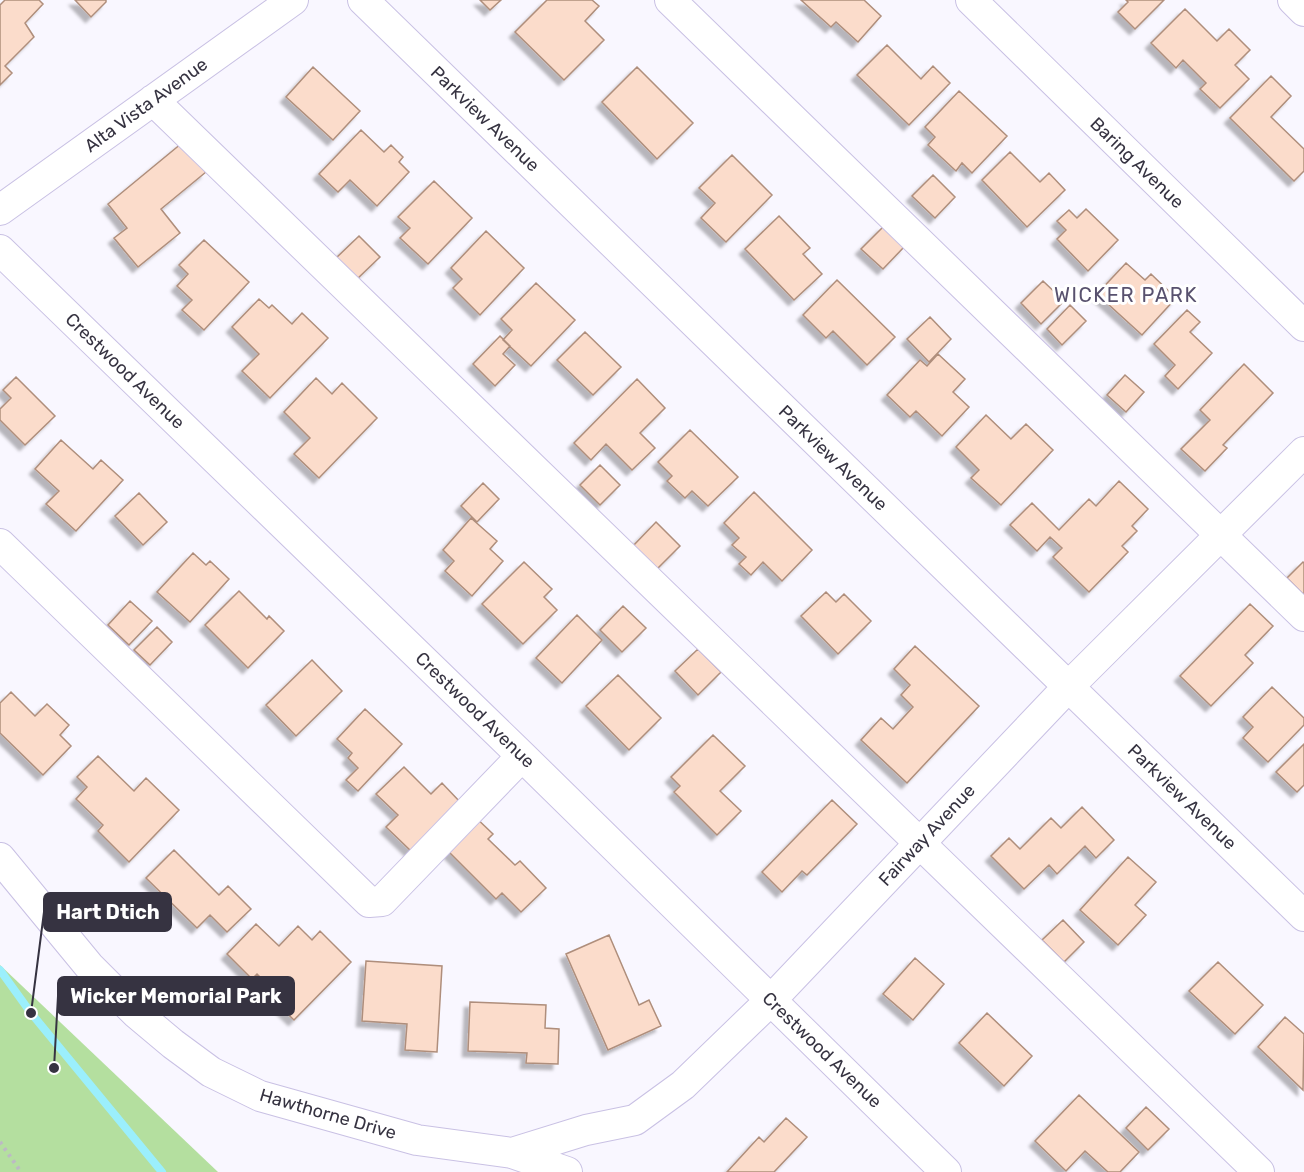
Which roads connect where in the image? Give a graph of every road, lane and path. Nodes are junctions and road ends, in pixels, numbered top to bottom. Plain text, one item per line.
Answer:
1 (293, 0) edge
2 (363, 0) edge
3 (670, 0) edge
4 (971, 0) edge
5 (1293, 0) edge
6 (1304, 11) edge
7 (153, 100) junction
8 (0, 210) edge
9 (0, 250) edge
10 (1304, 326) edge
11 (1304, 452) edge
12 (1220, 535) junction
13 (0, 544) edge
14 (1304, 616) edge
15 (1068, 687) junction
16 (522, 756) junction
17 (919, 844) junction
18 (0, 858) edge
19 (1304, 916) edge
20 (771, 1000) junction
21 (0, 1142) edge
22 (512, 1153) junction
23 (21, 1172) edge
24 (567, 1172) edge
25 (946, 1172) edge
26 (1259, 1172) edge

1 - 7 street, Alta Vista Avenue
2 - 15 street, Parkview Avenue
3 - 12 street
4 - 10 street, Baring Avenue
5 - 6 street
7 - 8 street, Alta Vista Avenue
7 - 17 street
9 - 16 street, Crestwood Avenue
11 - 12 street, Fairway Avenue
12 - 14 street
12 - 15 street, Fairway Avenue
13 - 16 street
15 - 17 street, Fairway Avenue
15 - 19 street, Parkview Avenue
16 - 20 street, Crestwood Avenue
17 - 20 street, Fairway Avenue
17 - 26 street
18 - 22 street, Hawthorne Drive
20 - 22 street, Fairway Avenue
20 - 25 street, Crestwood Avenue
21 - 23 path
22 - 24 street, Hawthorne Drive

